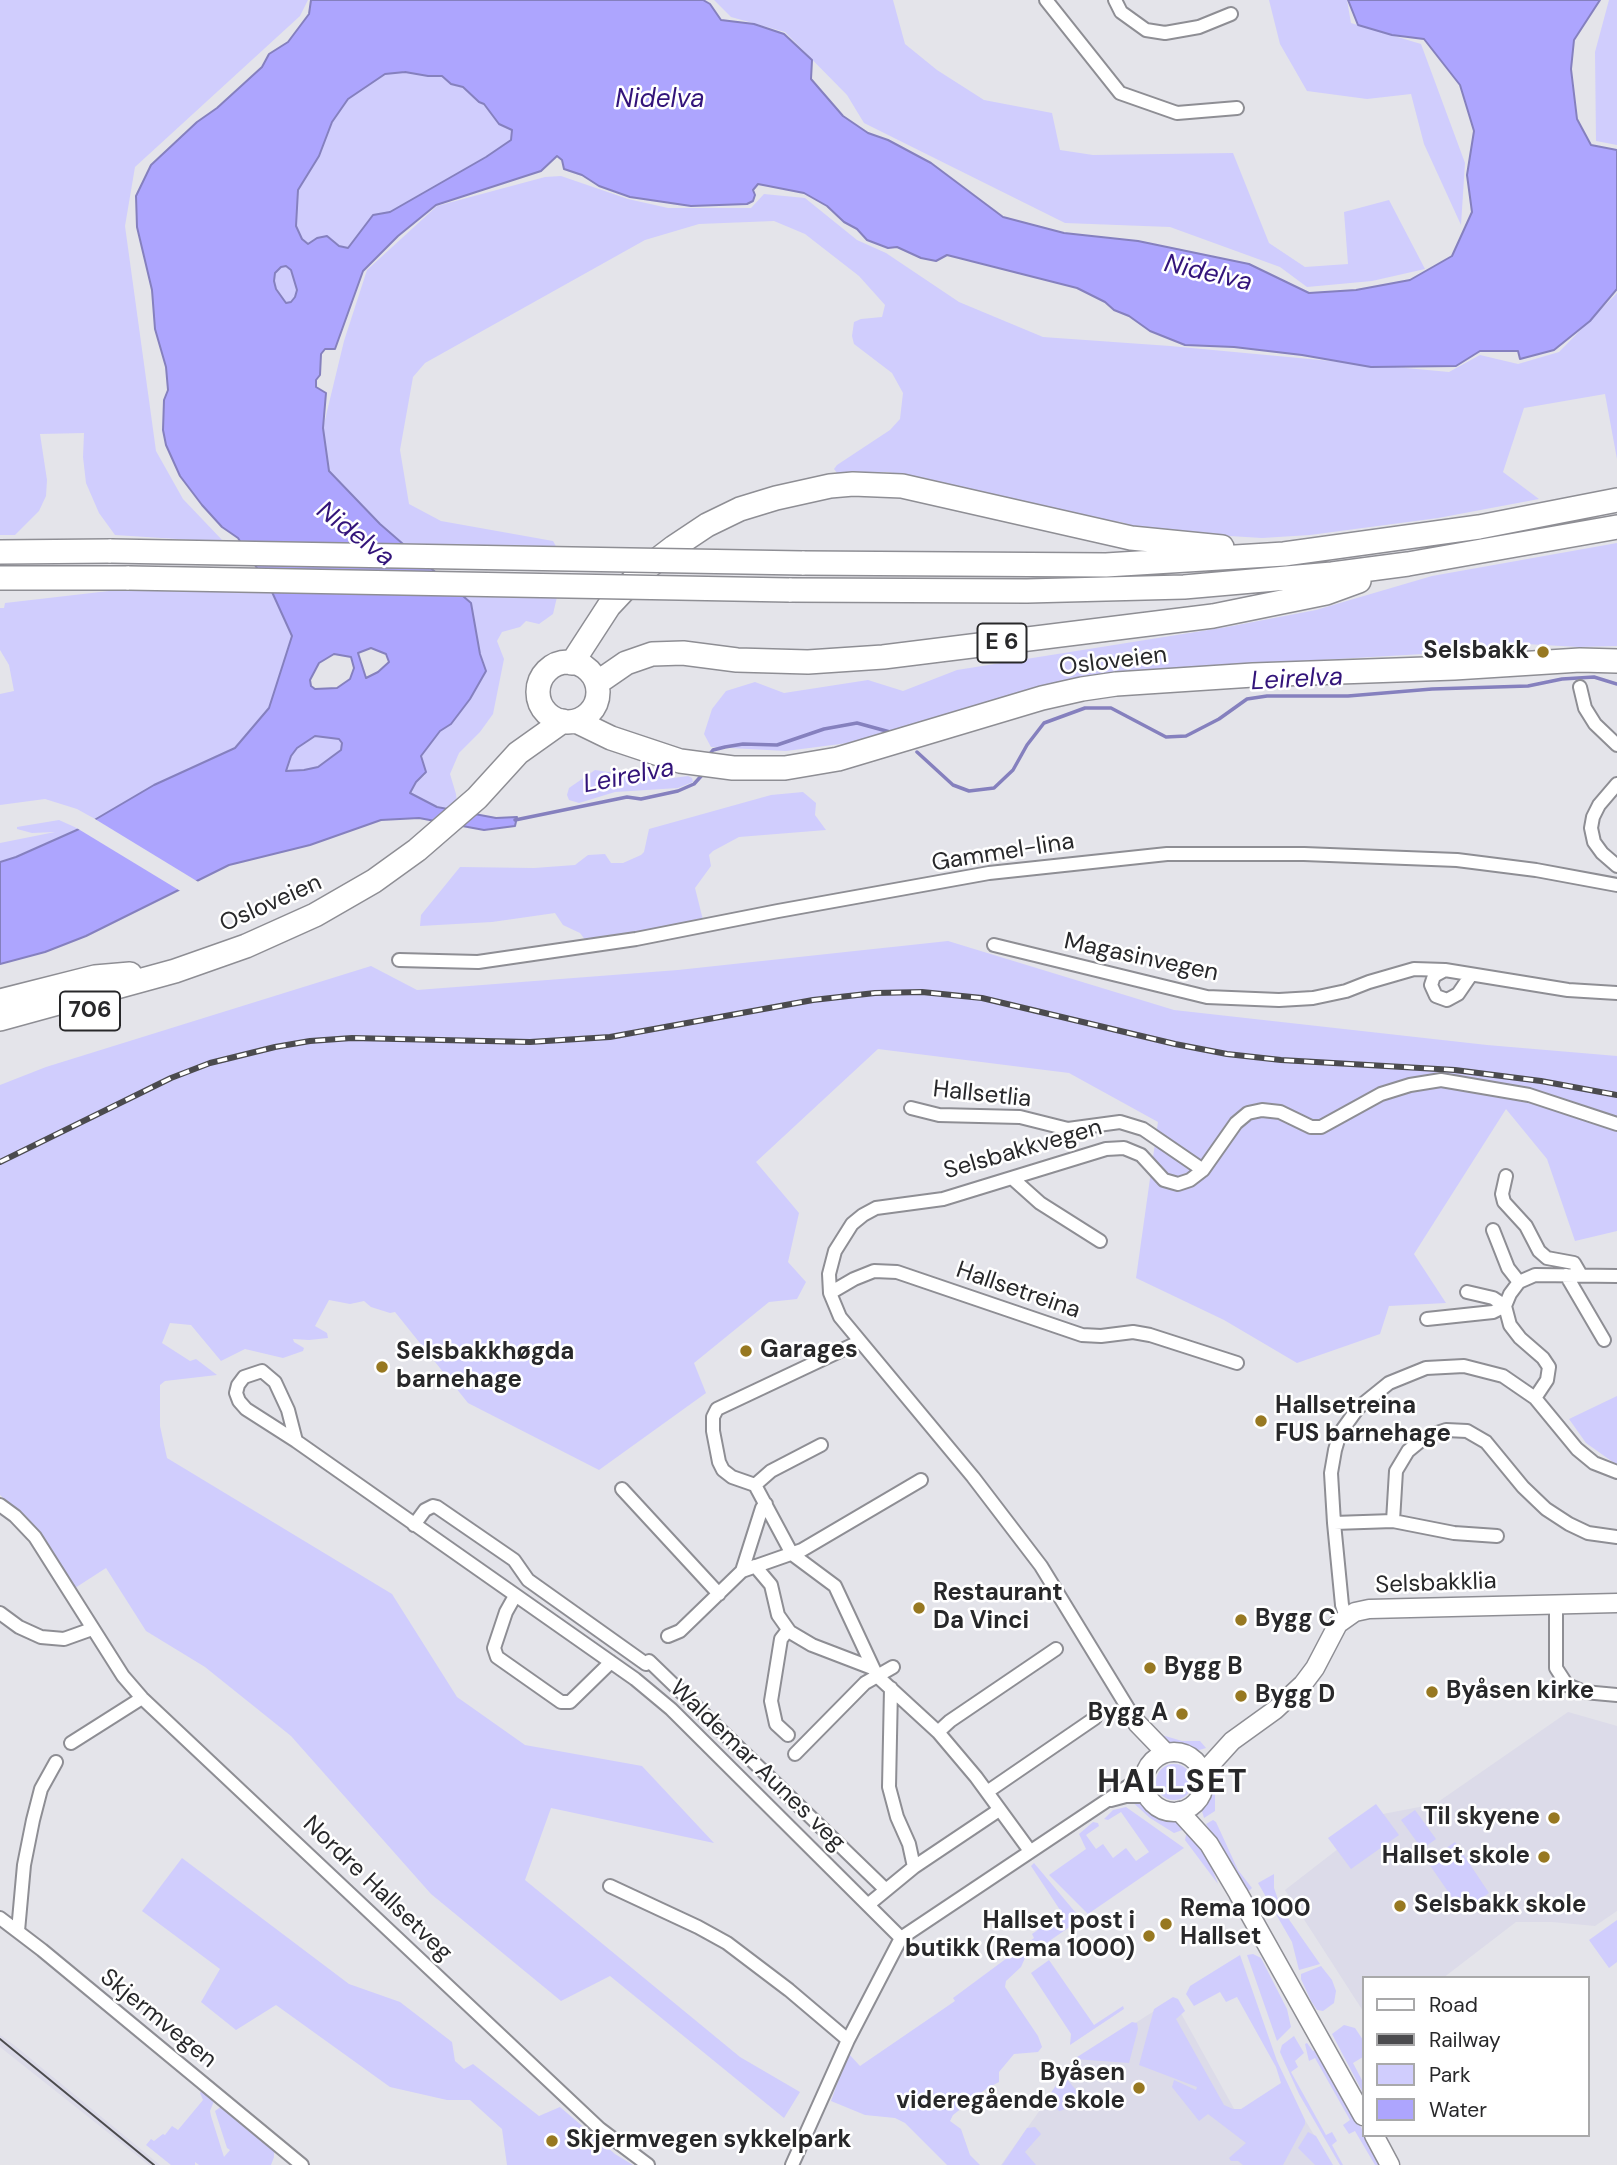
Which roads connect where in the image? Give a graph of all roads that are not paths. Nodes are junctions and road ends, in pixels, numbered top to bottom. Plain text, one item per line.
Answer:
1 (1046, 0) edge
2 (1115, 0) edge
3 (1231, 14) dead end
4 (1237, 108) dead end
5 (1617, 500) edge
6 (1617, 527) edge
7 (0, 552) edge
8 (1284, 554) junction
9 (1408, 564) junction
10 (0, 578) edge
11 (1617, 661) edge
12 (572, 663) junction
13 (1580, 687) dead end
14 (596, 693) junction
15 (539, 699) junction
16 (569, 721) junction
17 (628, 743) junction
18 (1617, 745) edge
19 (518, 753) junction
20 (1617, 784) edge
21 (1617, 866) edge
22 (1617, 886) edge
23 (994, 945) dead end
24 (399, 960) dead end
25 (1445, 970) junction
26 (175, 971) junction
27 (1471, 975) junction
28 (1617, 993) edge
29 (0, 1001) edge
30 (0, 1019) edge
31 (0, 1035) edge
32 (911, 1108) dead end
33 (1617, 1124) edge
34 (1203, 1170) junction
35 (1506, 1176) dead end
36 (1012, 1178) junction
37 (1493, 1230) dead end
38 (1100, 1241) dead end
39 (1566, 1275) junction
40 (1581, 1275) junction
41 (1617, 1276) edge
42 (1519, 1282) junction
43 (1467, 1292) dead end
44 (830, 1293) junction
45 (1505, 1306) junction
46 (1427, 1319) dead end
47 (1604, 1340) dead end
48 (859, 1342) junction
49 (1237, 1363) dead end
50 (1535, 1398) junction
51 (296, 1441) junction
52 (821, 1445) dead end
53 (1617, 1472) edge
54 (921, 1480) dead end
55 (755, 1485) junction
56 (622, 1489) dead end
57 (766, 1504) junction
58 (0, 1505) edge
59 (1394, 1521) junction
60 (1334, 1523) junction
61 (414, 1525) junction
62 (1497, 1536) dead end
63 (1617, 1537) edge
64 (787, 1556) junction
65 (755, 1566) junction
66 (742, 1571) junction
67 (771, 1584) junction
68 (719, 1594) junction
69 (515, 1596) junction
70 (1617, 1603) edge
71 (1556, 1605) junction
72 (0, 1613) edge
73 (1346, 1617) junction
74 (92, 1629) junction
75 (788, 1630) junction
76 (668, 1636) dead end
77 (1056, 1649) dead end
78 (611, 1662) junction
79 (893, 1667) dead end
80 (874, 1672) junction
81 (891, 1688) junction
82 (1617, 1695) edge
83 (142, 1698) junction
84 (1094, 1718) dead end
85 (1137, 1723) joint
86 (938, 1732) junction
87 (788, 1735) dead end
88 (1232, 1741) junction
89 (71, 1743) dead end
90 (795, 1754) dead end
91 (1191, 1758) junction
92 (56, 1762) dead end
93 (1154, 1763) junction
94 (1202, 1773) junction
95 (987, 1792) junction
96 (1148, 1796) junction
97 (1103, 1801) junction
98 (1196, 1802) junction
99 (999, 1810) junction
100 (1179, 1811) junction
101 (1209, 1844) junction
102 (1030, 1851) junction
103 (914, 1867) junction
104 (610, 1886) dead end
105 (885, 1889) junction
106 (869, 1904) junction
107 (0, 1918) edge
108 (18, 1931) junction
109 (901, 1938) junction
110 (848, 2040) junction
111 (1362, 2114) edge
112 (1375, 2137) edge
113 (284, 2160) edge
114 (302, 2165) edge
115 (648, 2165) edge
116 (792, 2165) edge
117 (1391, 2165) edge

1 - 4 street
2 - 3 street
5 - 8 highway
6 - 9 highway, E 6
7 - 8 highway, bridge
8 - 12 highway
9 - 10 highway, E 6, bridge
9 - 14 highway, E 6
11 - 17 highway, Osloveien
12 - 14 highway
12 - 15 highway, 706
13 - 18 street
14 - 16 highway, 706
14 - 17 highway, Osloveien
15 - 16 highway
15 - 19 highway, Osloveien / 706
16 - 17 highway, Osloveien
16 - 19 highway, Osloveien / 706
19 - 26 highway, Osloveien / 706
20 - 21 street
22 - 24 street, Gammel-lina
23 - 25 street, Magasinvegen
25 - 27 street, Magasinvegen
25 - 27 street
26 - 29 highway, 706
26 - 30 highway, Osloveien / 706
26 - 31 highway, 706
27 - 28 street, Magasinvegen
32 - 34 street, Hallsetlia
33 - 34 street
34 - 36 street, Selsbakkvegen
35 - 40 street
36 - 38 street
36 - 44 street, Selsbakkvegen
37 - 42 street
39 - 40 street
39 - 42 street
39 - 47 street
40 - 41 street
42 - 45 street
43 - 45 street
44 - 48 street
44 - 49 street, Hallsetreina
45 - 46 street
45 - 50 street
48 - 55 street
48 - 85 street
50 - 53 street
50 - 60 street
51 - 51 street, Waldemar Aunes veg
51 - 61 street, Waldemar Aunes veg
52 - 55 street
54 - 64 street
55 - 57 street
56 - 68 street
57 - 64 street
57 - 66 street
58 - 74 street, Nordre Hallsetveg
59 - 60 street
59 - 62 street
59 - 63 street
60 - 73 street
61 - 69 street, Waldemar Aunes veg
61 - 105 street, Waldemar Aunes veg
64 - 65 street
64 - 67 street
64 - 80 street
65 - 66 street
65 - 67 street
66 - 68 street
67 - 75 street
68 - 76 street
69 - 78 street, Waldemar Aunes veg
69 - 78 street
70 - 71 street, Selsbakklia
71 - 73 street, Selsbakklia
71 - 82 street
72 - 74 street
73 - 88 street, Selsbakklia
74 - 83 street, Nordre Hallsetveg
75 - 80 street
75 - 87 street, Waldemar Aunes veg
77 - 86 street
78 - 106 street, Waldemar Aunes veg
79 - 80 street
80 - 81 street
80 - 90 street, Waldemar Aunes veg
81 - 86 street
81 - 103 street
83 - 89 street
83 - 115 street, Nordre Hallsetveg
84 - 95 street
85 - 93 street
86 - 95 street
88 - 91 street, Selsbakklia
88 - 94 street, Selsbakklia
91 - 93 street
91 - 94 street
92 - 108 street
93 - 96 street
93 - 97 street
94 - 98 street
95 - 99 street
96 - 97 street
96 - 100 street
97 - 102 street
98 - 100 street
98 - 101 street
99 - 102 street
99 - 103 street
100 - 101 street
101 - 111 street
102 - 109 street
103 - 105 street
104 - 110 street
105 - 106 street
106 - 109 street, Waldemar Aunes veg
107 - 108 street, Skjermvegen
108 - 113 street, Skjermvegen
109 - 110 street
110 - 116 street
112 - 117 street
113 - 114 street, Skjermvegen

